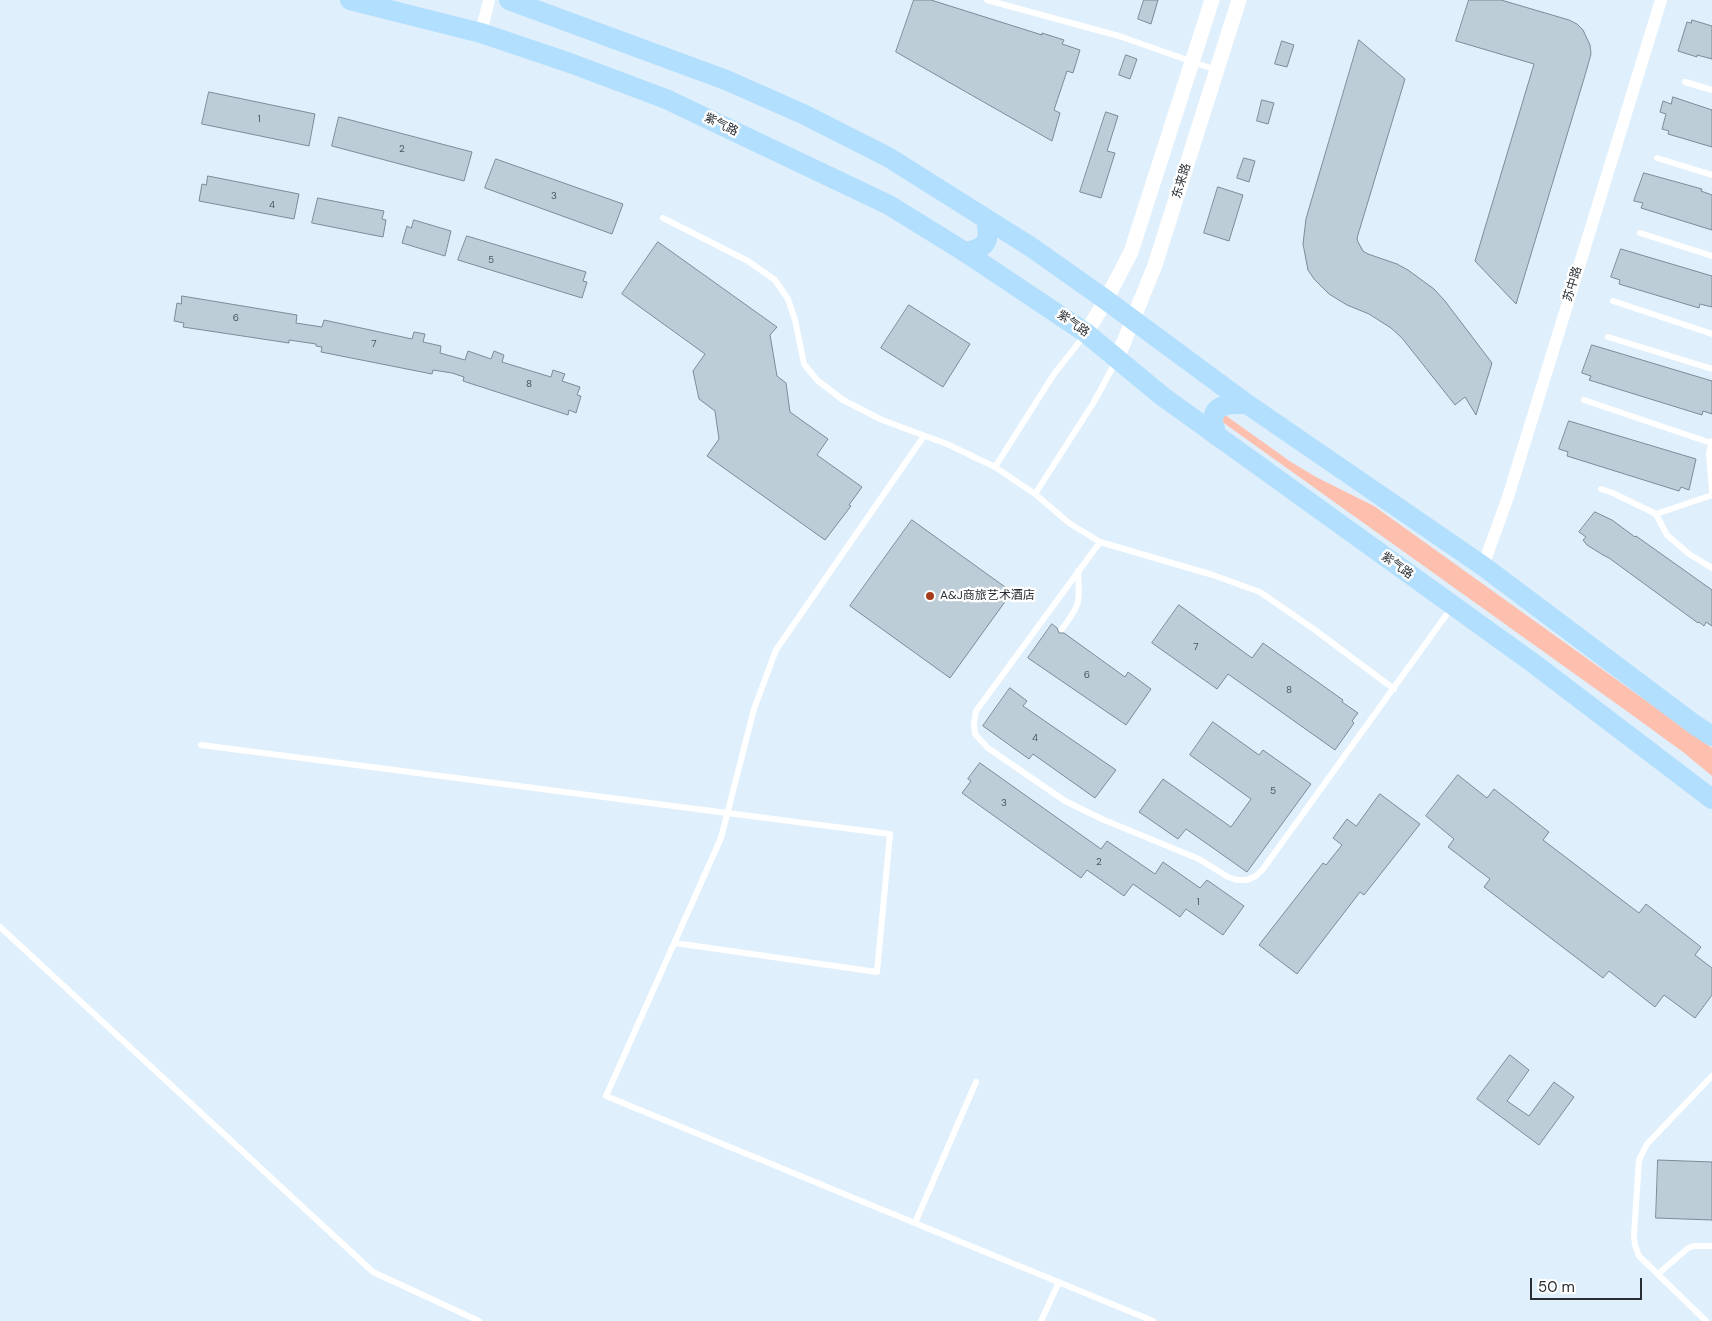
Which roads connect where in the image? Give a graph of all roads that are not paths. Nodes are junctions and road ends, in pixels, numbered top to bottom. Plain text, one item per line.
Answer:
1 (350, 0) edge
2 (489, 0) edge
3 (509, 0) edge
4 (987, 0) edge
5 (1212, 0) edge
6 (1239, 0) edge
7 (1661, 0) edge
8 (481, 33) junction
9 (1193, 63) junction
10 (1216, 70) junction
11 (1686, 82) dead end
12 (1712, 90) edge
13 (1657, 158) dead end
14 (1712, 176) edge
15 (663, 218) dead end
16 (986, 219) junction
17 (1640, 233) dead end
18 (965, 252) junction
19 (1712, 256) edge
20 (1106, 300) junction
21 (1613, 302) dead end
22 (1132, 320) junction
23 (1086, 332) junction
24 (1712, 334) edge
25 (1608, 336) dead end
26 (1117, 359) junction
27 (1712, 369) edge
28 (1584, 400) dead end
29 (1247, 404) junction
30 (924, 436) junction
31 (1217, 436) junction
32 (1712, 442) edge
33 (995, 467) junction
34 (1600, 489) dead end
35 (1712, 491) edge
36 (1035, 494) junction
37 (1712, 495) edge
38 (1656, 514) junction
39 (1100, 542) junction
40 (1483, 566) junction
41 (1712, 568) edge
42 (1078, 571) junction
43 (1452, 606) junction
44 (1062, 629) dead end
45 (1394, 689) junction
46 (1712, 736) edge
47 (201, 745) dead end
48 (1712, 799) edge
49 (728, 813) junction
50 (0, 927) edge
51 (675, 943) junction
52 (1712, 1076) edge
53 (976, 1082) dead end
54 (915, 1223) junction
55 (1712, 1246) edge
56 (1658, 1274) junction
57 (1059, 1282) junction
58 (479, 1321) edge
59 (1041, 1321) edge
60 (1153, 1321) edge
61 (1706, 1321) edge

1 - 8 main road, 紫气路
2 - 8 street
3 - 16 main road
4 - 9 lane
5 - 9 street
6 - 10 street, 东来路
7 - 40 street, 苏中路
8 - 18 main road, 紫气路
9 - 10 lane
9 - 20 street
10 - 22 street, 东来路
11 - 12 lane
13 - 14 lane
15 - 30 lane
16 - 18 main road
16 - 20 main road
17 - 19 lane
18 - 23 main road, 紫气路
20 - 22 main road
20 - 23 street
21 - 24 lane
22 - 26 street, 东来路
22 - 29 main road
23 - 26 main road, 紫气路
23 - 33 lane
25 - 27 lane
26 - 31 main road, 紫气路
26 - 36 lane
28 - 32 lane
29 - 31 main road
29 - 40 main road
30 - 33 lane
30 - 49 lane
31 - 43 main road, 紫气路
32 - 35 lane
33 - 36 lane
34 - 38 lane
36 - 39 lane
37 - 38 lane
38 - 41 lane
39 - 42 lane
39 - 45 lane
40 - 46 main road
42 - 44 lane
42 - 45 lane
43 - 45 lane
43 - 48 main road, 紫气路
47 - 49 lane
49 - 51 lane
49 - 51 lane
50 - 58 lane
51 - 54 lane
52 - 56 lane
53 - 54 lane
54 - 57 lane
55 - 56 lane
56 - 61 lane
57 - 59 lane
57 - 60 lane

